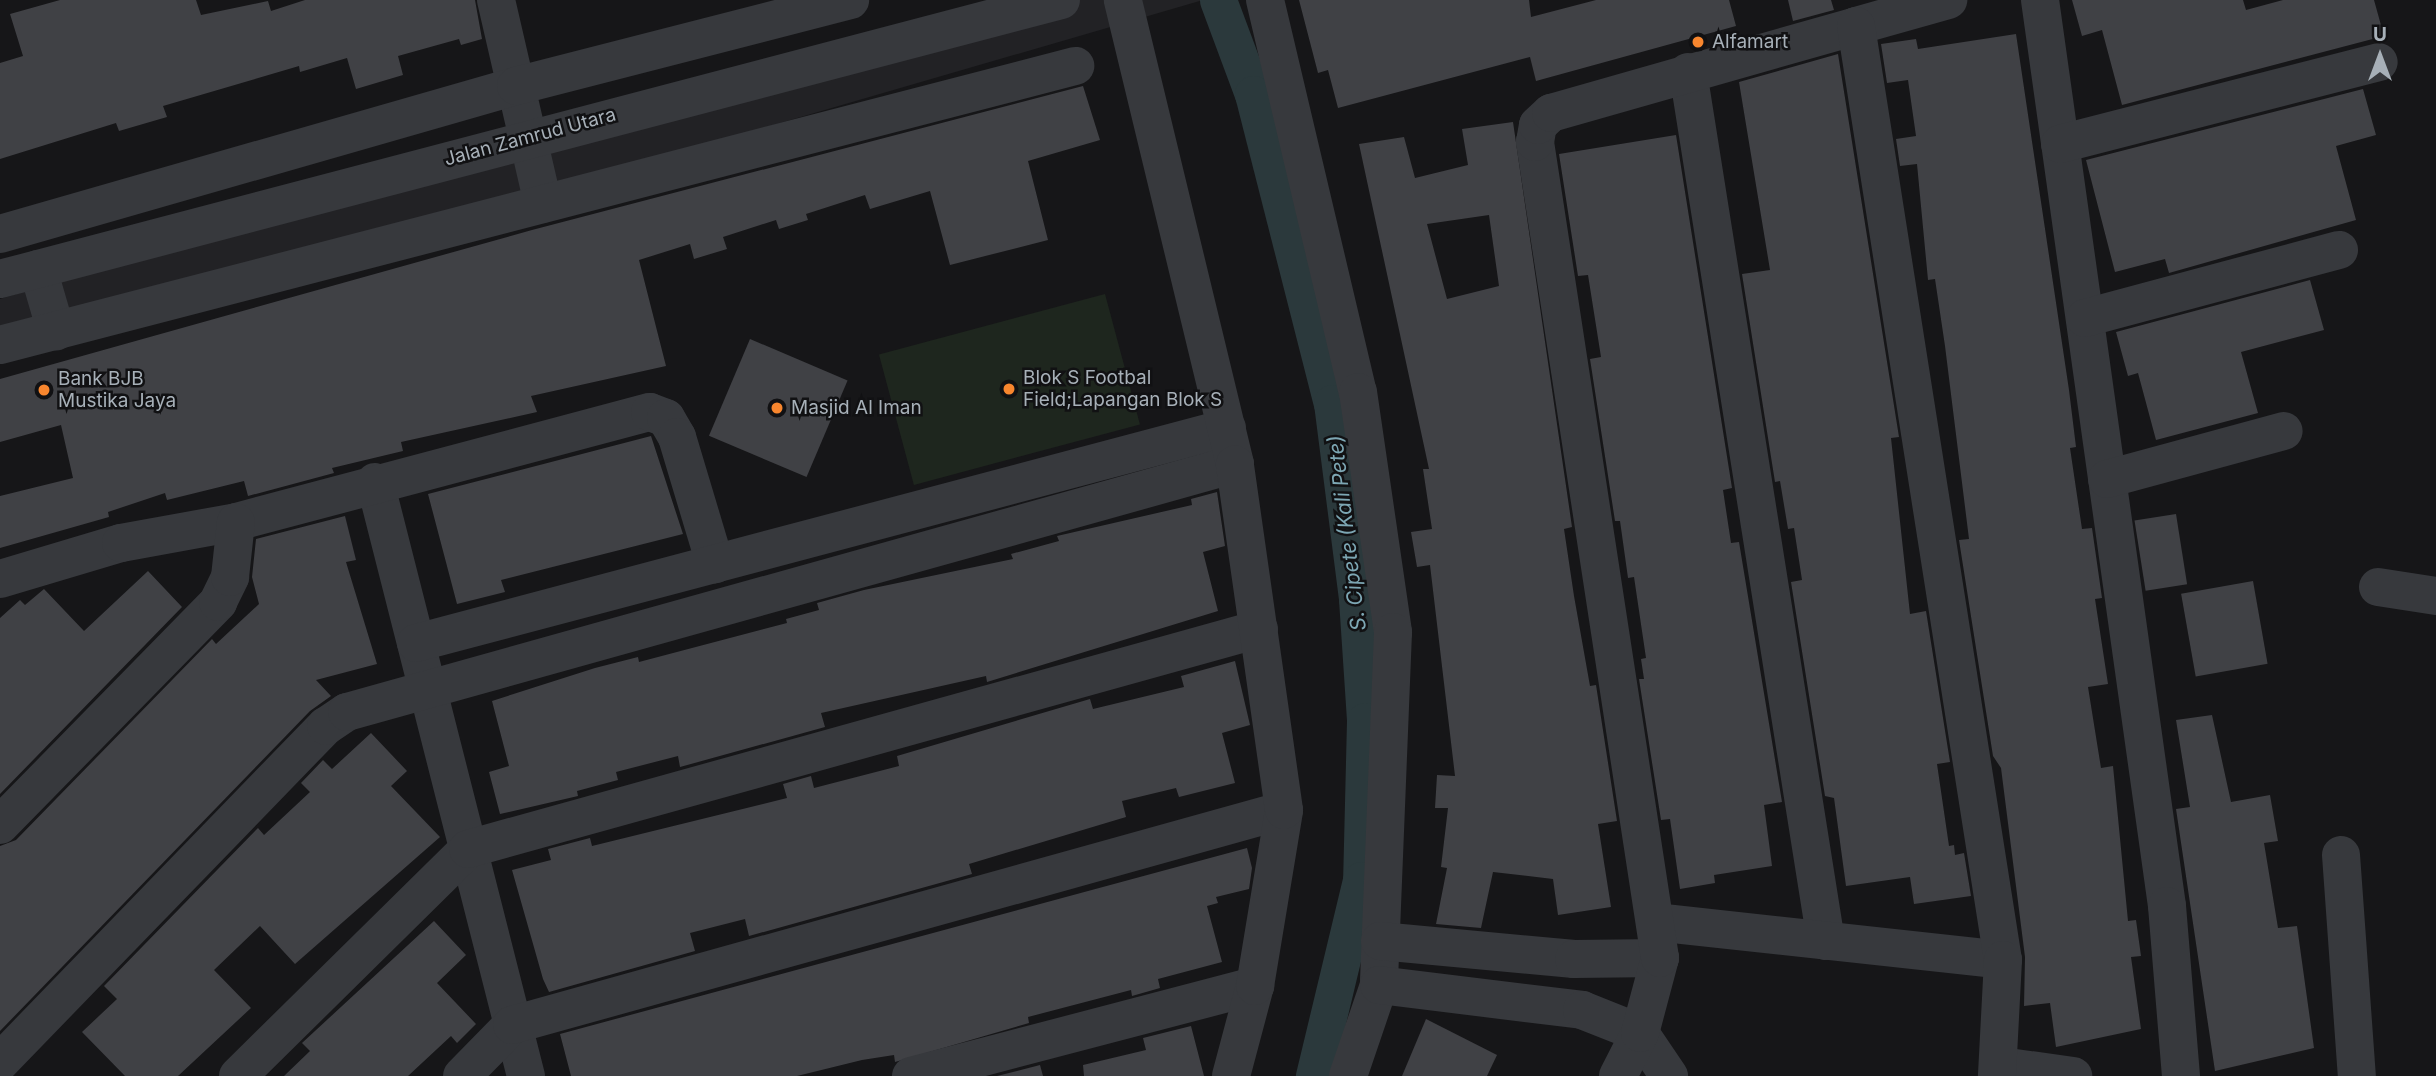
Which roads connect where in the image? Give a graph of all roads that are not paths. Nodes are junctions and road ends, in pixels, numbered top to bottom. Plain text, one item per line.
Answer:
1 (496, 0) edge
2 (850, 0) edge
3 (1061, 0) edge
4 (1123, 0) edge
5 (1265, 0) edge
6 (1948, 0) edge
7 (2040, 0) edge
8 (1856, 26) junction
9 (2379, 62) dead end
10 (1075, 66) dead end
11 (1688, 72) junction
12 (516, 86) junction
13 (528, 137) junction
14 (2060, 144) junction
15 (543, 204) junction
16 (0, 233) edge
17 (2339, 250) dead end
18 (38, 269) junction
19 (0, 279) edge
20 (2085, 318) junction
21 (56, 331) junction
22 (0, 345) edge
23 (2284, 431) dead end
24 (1231, 446) junction
25 (2107, 479) junction
26 (374, 482) junction
27 (236, 522) junction
28 (715, 564) junction
29 (0, 579) edge
30 (2378, 586) dead end
31 (2436, 596) edge
32 (1259, 629) junction
33 (415, 643) junction
34 (427, 688) junction
35 (1284, 810) junction
36 (0, 825) edge
37 (468, 849) junction
38 (2341, 855) dead end
39 (1658, 940) junction
40 (1380, 941) junction
41 (1826, 941) junction
42 (2003, 960) junction
43 (1379, 985) junction
44 (1255, 986) junction
45 (512, 1025) junction
46 (1640, 1033) junction
47 (0, 1062) edge
48 (1999, 1071) edge
49 (238, 1076) edge
50 (462, 1076) edge
51 (526, 1076) edge
52 (911, 1076) edge
53 (1231, 1076) edge
54 (1348, 1076) edge
55 (1618, 1076) edge
56 (1669, 1076) edge
57 (2073, 1076) edge
58 (2181, 1076) edge
59 (2357, 1076) edge

1 - 12 street
2 - 12 street
3 - 13 street, Jalan Zamrud Utara
4 - 24 street
5 - 40 street
6 - 8 street
7 - 14 street
8 - 11 street
8 - 42 street
9 - 14 street
10 - 15 street
11 - 39 street
11 - 41 street
12 - 13 street
12 - 16 street
13 - 15 street
13 - 18 street, Jalan Zamrud Utara
14 - 20 street
15 - 21 street
17 - 20 street
18 - 19 street, Jalan Zamrud Utara
18 - 21 street
20 - 25 street
21 - 22 street
23 - 25 street
24 - 28 street
24 - 32 street
24 - 34 street
25 - 58 street
26 - 27 street
26 - 28 street
26 - 33 street
27 - 29 street
27 - 36 street
28 - 33 street
30 - 31 street
32 - 35 street
32 - 37 street
33 - 34 street
34 - 37 street
34 - 47 street
35 - 44 street
35 - 45 street
37 - 45 street
37 - 49 street
38 - 59 street
39 - 40 street
39 - 41 street
39 - 46 street
40 - 43 street
41 - 42 street
42 - 48 street
43 - 46 street
43 - 54 street
44 - 52 street
44 - 53 street
45 - 50 street
45 - 51 street
46 - 55 street
46 - 56 street
48 - 57 street

